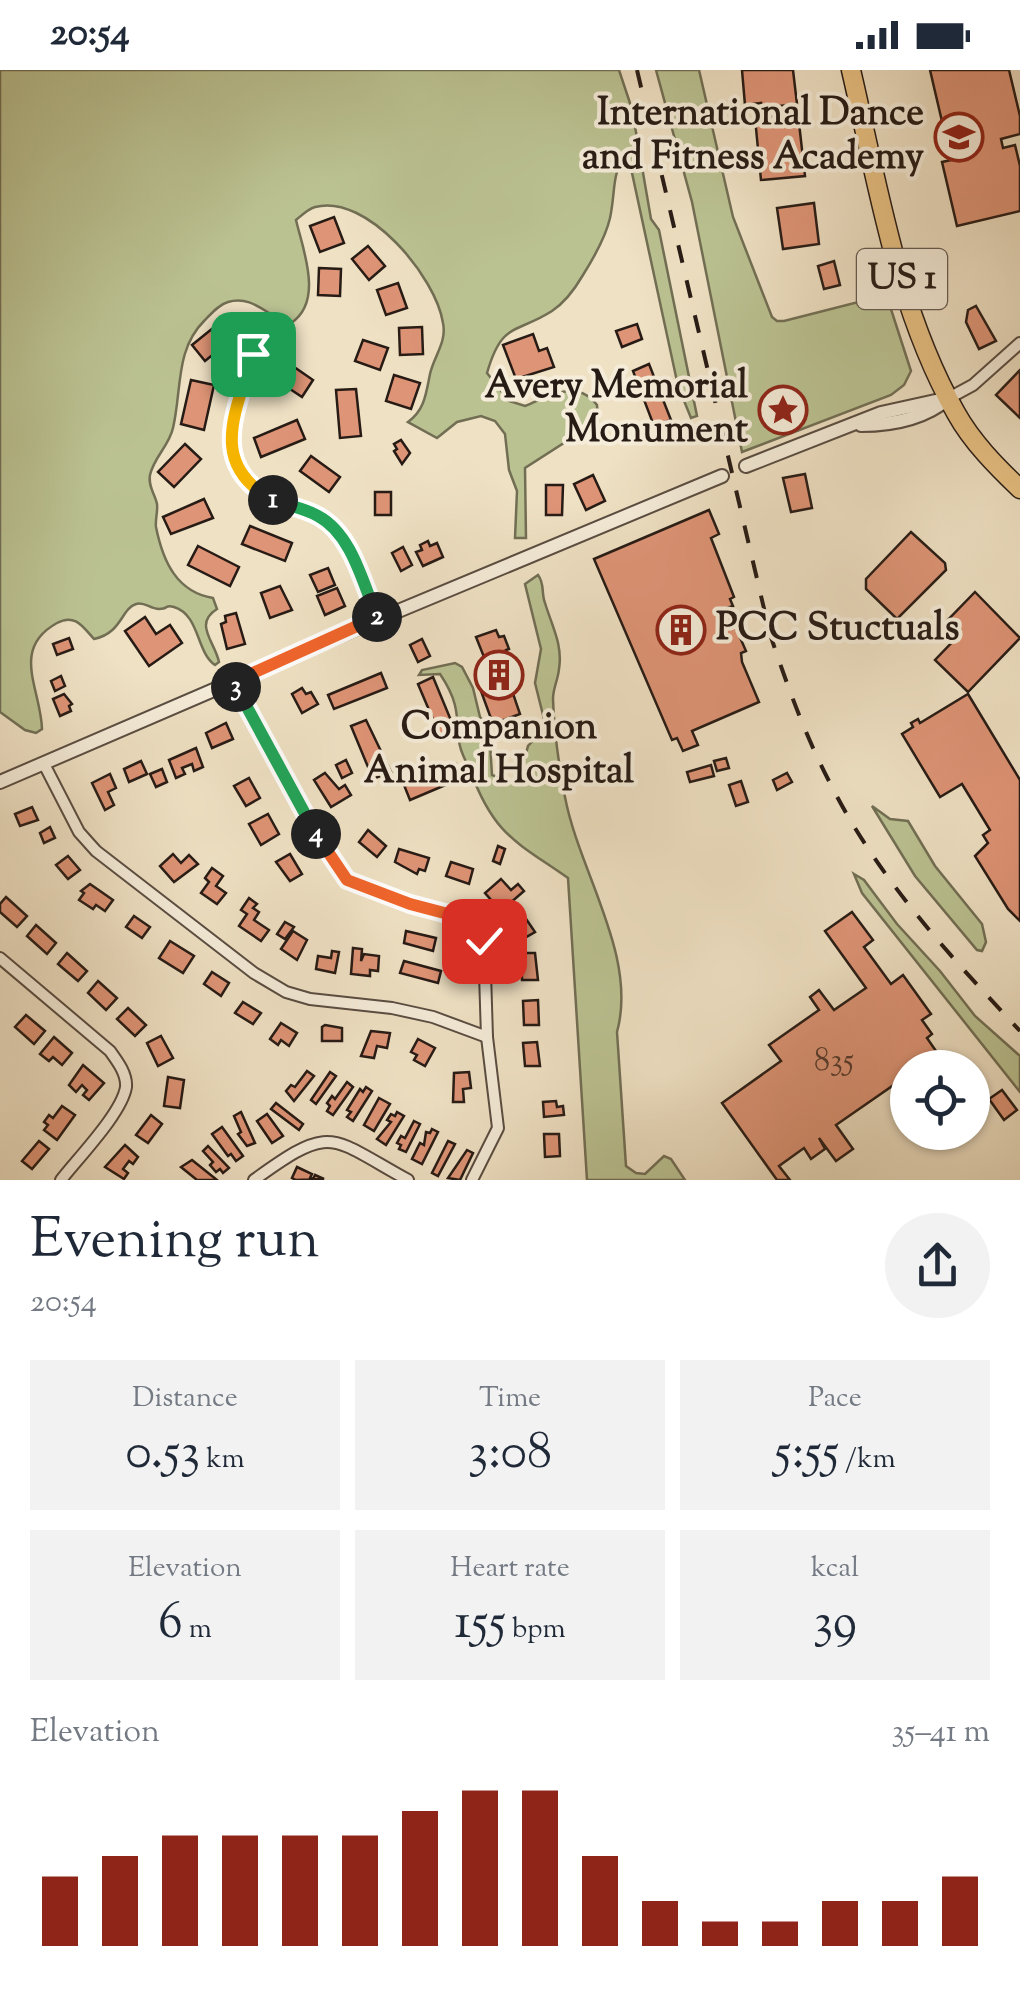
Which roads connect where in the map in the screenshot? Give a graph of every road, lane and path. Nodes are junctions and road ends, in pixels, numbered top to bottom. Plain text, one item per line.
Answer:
1 (851, 70) edge
2 (257, 336) dead end
3 (1020, 343) edge
4 (948, 398) junction
5 (746, 466) dead end
6 (722, 476) dead end
7 (1020, 490) edge
8 (378, 619) junction
9 (233, 682) junction
10 (44, 764) junction
11 (0, 782) edge
12 (0, 958) edge
13 (487, 1036) junction
14 (60, 1180) edge
15 (254, 1180) edge
16 (408, 1180) edge
17 (472, 1180) edge

1 - 4 main road, US 1
2 - 8 street
3 - 4 street
4 - 5 street
4 - 7 main road, US 1
6 - 8 street
8 - 9 street
9 - 10 street
9 - 13 street
10 - 11 street
10 - 13 street
12 - 14 street
13 - 17 street
15 - 16 street

